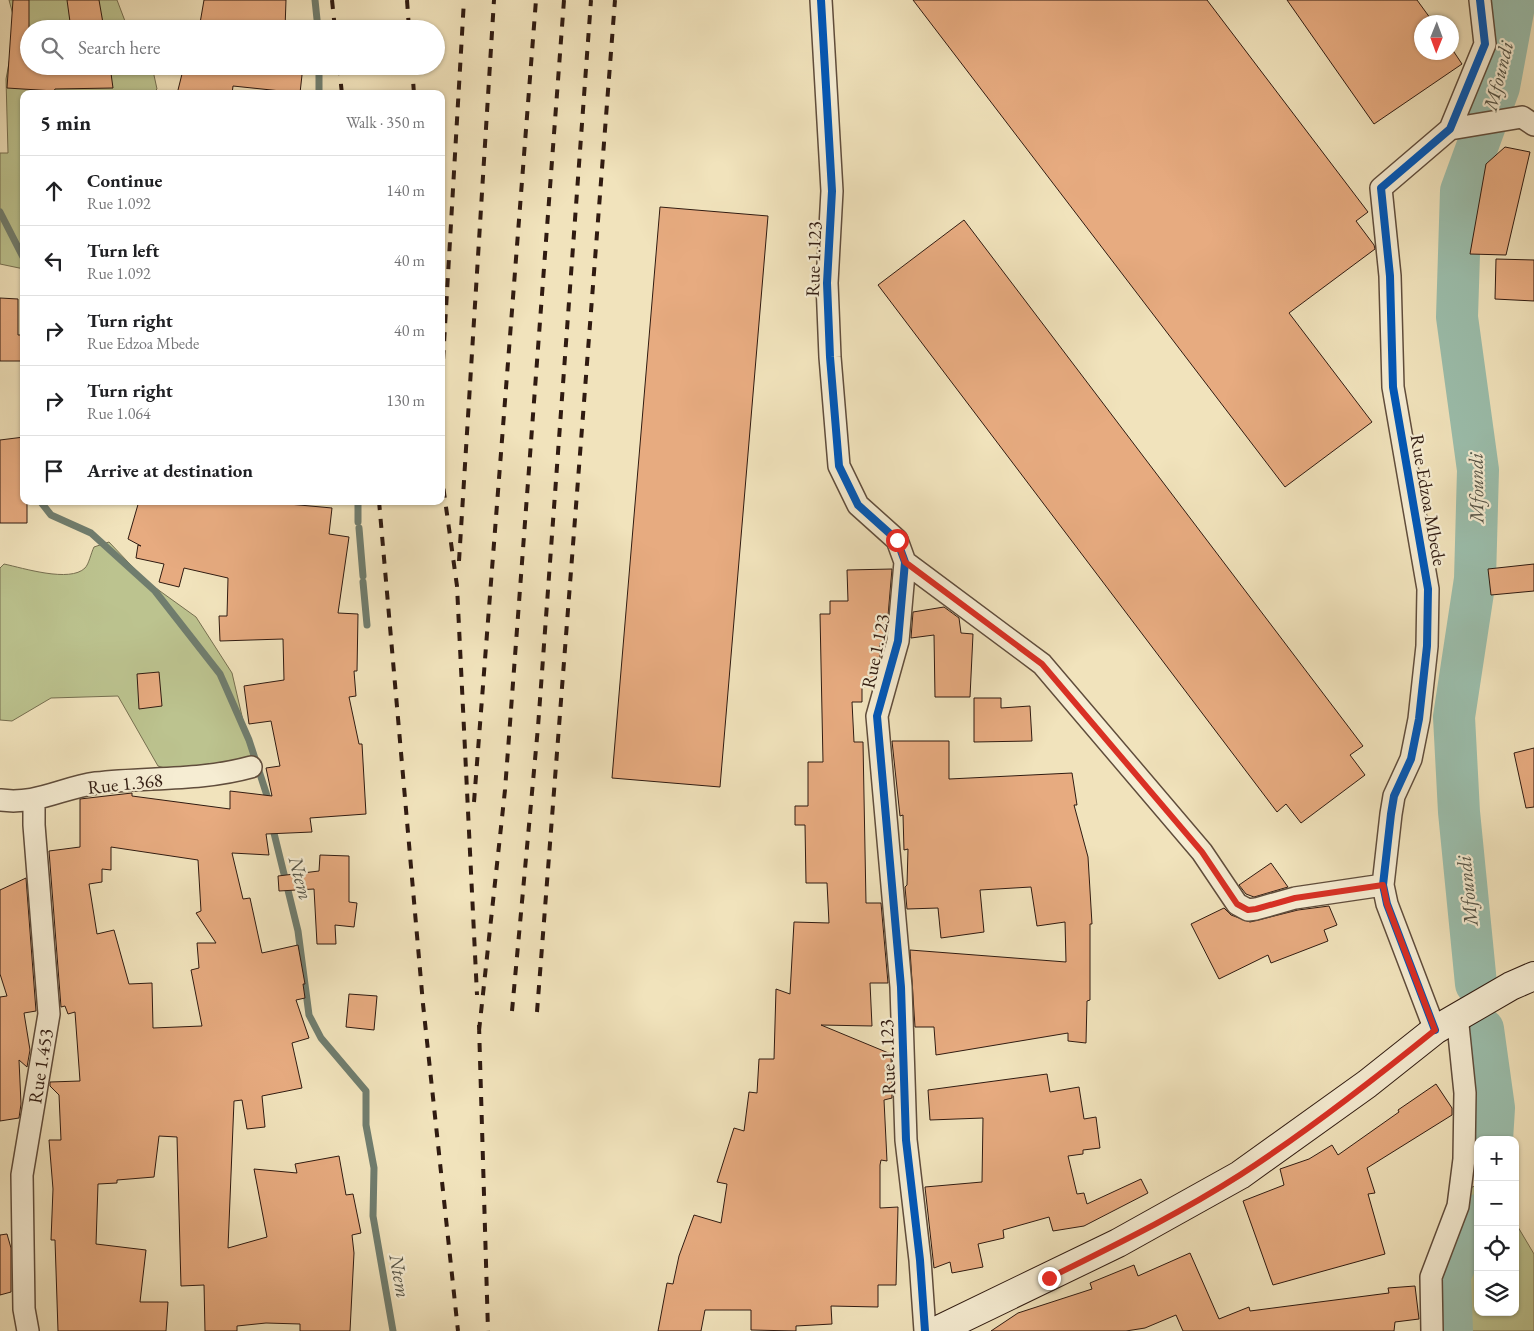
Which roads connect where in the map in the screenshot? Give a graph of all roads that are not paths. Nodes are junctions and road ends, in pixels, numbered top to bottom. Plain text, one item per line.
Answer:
1 (821, 0) edge
2 (1480, 0) edge
3 (1534, 124) edge
4 (1450, 129) junction
5 (905, 562) junction
6 (251, 768) dead end
7 (0, 800) edge
8 (34, 800) junction
9 (1383, 885) junction
10 (1534, 976) edge
11 (1446, 1023) junction
12 (28, 1331) edge
13 (925, 1331) edge
14 (936, 1331) edge
15 (1432, 1331) edge

1 - 5 street, Rue 1.123
2 - 4 street, Rue Edzoa Mbede
3 - 4 street
4 - 9 street, Rue Edzoa Mbede
5 - 9 street
5 - 13 street, Rue 1.123
6 - 8 street, Rue 1.368
7 - 8 street, Rue 1.368
8 - 12 street, Rue 1.453
9 - 11 street, Rue Edzoa Mbede
10 - 11 main road
11 - 14 main road
11 - 15 street, Rue Edzoa Mbede

